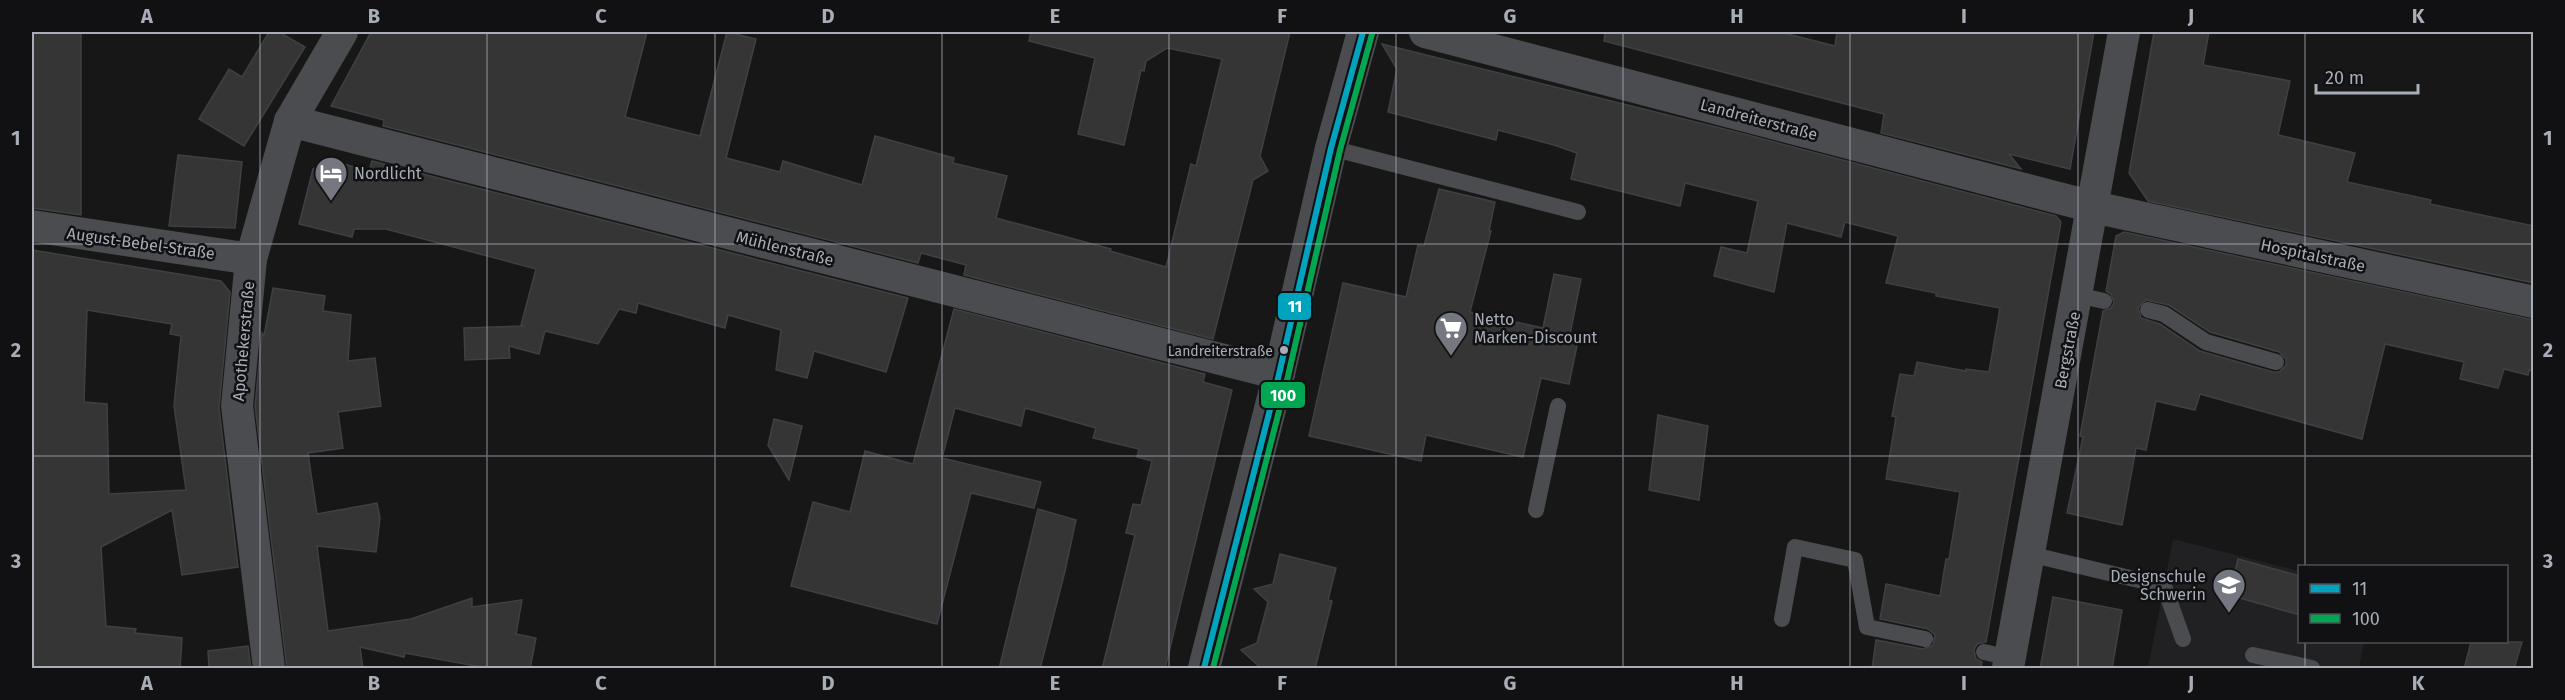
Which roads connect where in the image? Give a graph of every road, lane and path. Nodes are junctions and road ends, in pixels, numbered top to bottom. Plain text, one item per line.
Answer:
1 (342, 32) edge
2 (1363, 32) edge
3 (1425, 32) edge
4 (2124, 32) edge
5 (290, 122) junction
6 (1331, 148) junction
7 (2093, 207) junction
8 (1578, 213) dead end
9 (32, 226) edge
10 (251, 259) junction
11 (2534, 302) edge
12 (2148, 310) dead end
13 (2276, 362) dead end
14 (1279, 374) junction
15 (1558, 406) dead end
16 (1536, 510) dead end
17 (2029, 554) junction
18 (1782, 619) dead end
19 (1926, 639) dead end
20 (2183, 639) dead end
21 (2253, 655) dead end
22 (2001, 660) edge
23 (269, 669) edge
24 (1204, 669) edge
25 (2313, 669) edge

1 - 5 street, Apothekerstraße
2 - 6 street
3 - 7 street, Landreiterstraße
4 - 7 street, Bergstraße
5 - 10 street, Apothekerstraße
5 - 14 street, Mühlenstraße
6 - 8 lane
6 - 14 street
7 - 11 street, Hospitalstraße
7 - 17 street, Bergstraße
9 - 10 street, August-Bebel-Straße
10 - 23 street, Apothekerstraße
12 - 13 lane
14 - 24 street
15 - 16 lane
17 - 20 lane
17 - 22 street, Bergstraße
18 - 19 lane
21 - 25 lane

